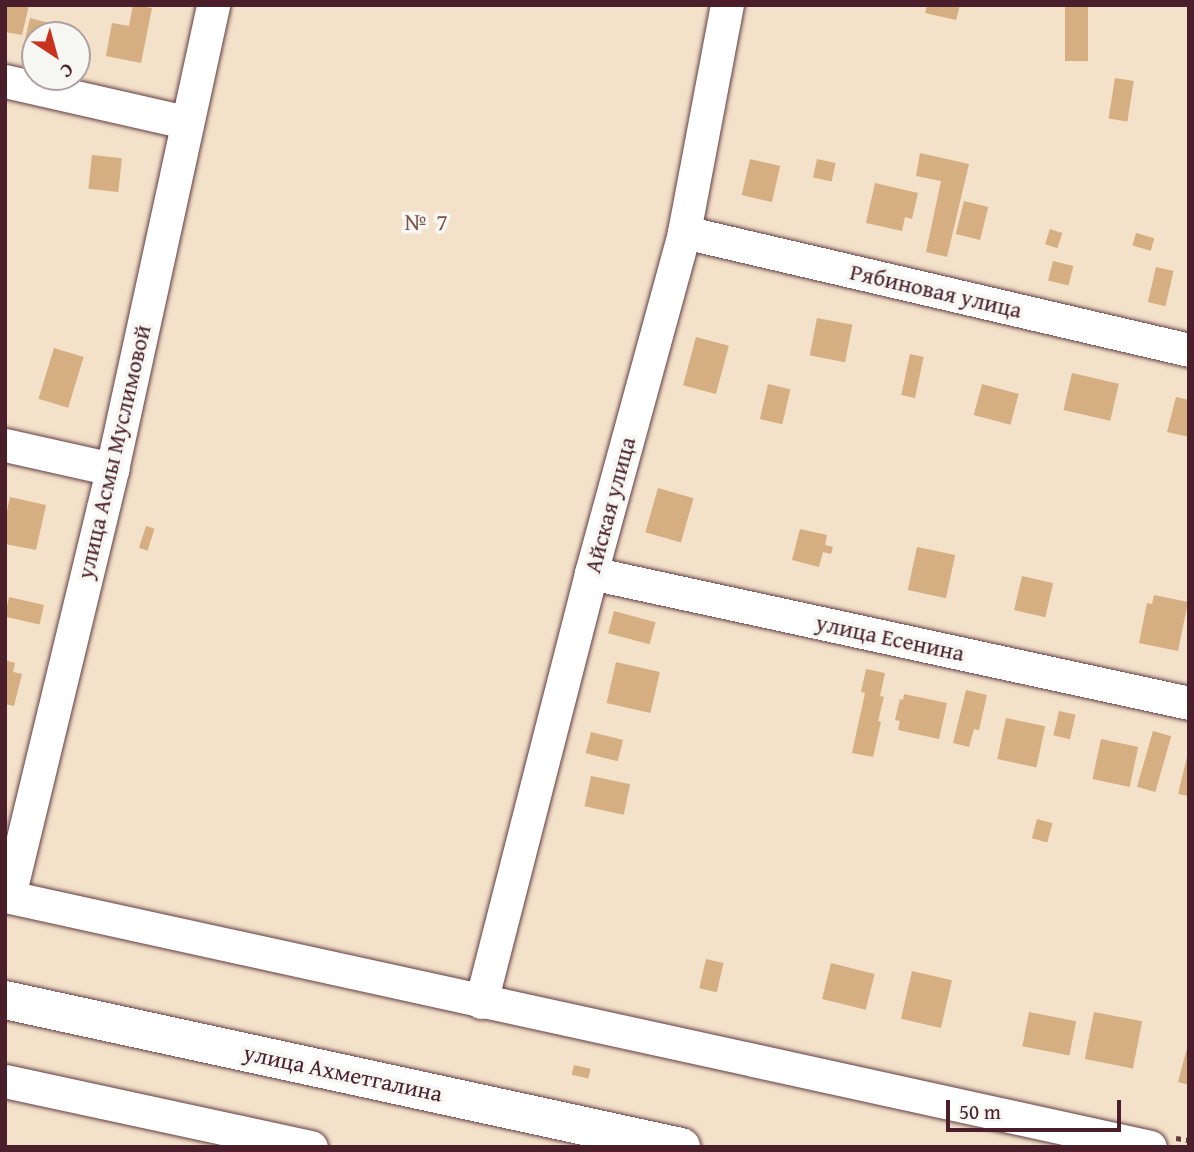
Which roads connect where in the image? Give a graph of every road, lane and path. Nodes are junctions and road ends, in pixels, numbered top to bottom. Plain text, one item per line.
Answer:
1 (213, 5) edge
2 (727, 5) edge
3 (5, 81) edge
4 (186, 122) junction
5 (684, 232) junction
6 (1189, 350) edge
7 (5, 445) edge
8 (113, 469) junction
9 (591, 573) junction
10 (1189, 704) edge
11 (7, 896) edge
12 (5, 1000) edge
13 (481, 1002) junction
14 (5, 1081) edge
15 (311, 1147) edge
16 (681, 1147) edge
17 (1150, 1147) edge

1 - 4 street, улица Асмы Муслимовой
2 - 5 street, Айская улица
3 - 4 street
4 - 8 street, улица Асмы Муслимовой
5 - 6 street, Рябиновая улица
5 - 9 street, Айская улица
7 - 8 street
8 - 11 street, улица Асмы Муслимовой
9 - 10 street, улица Есенина
9 - 13 street, Айская улица
11 - 13 street
12 - 16 main road, улица Ахметгалина
13 - 17 street
14 - 15 street

